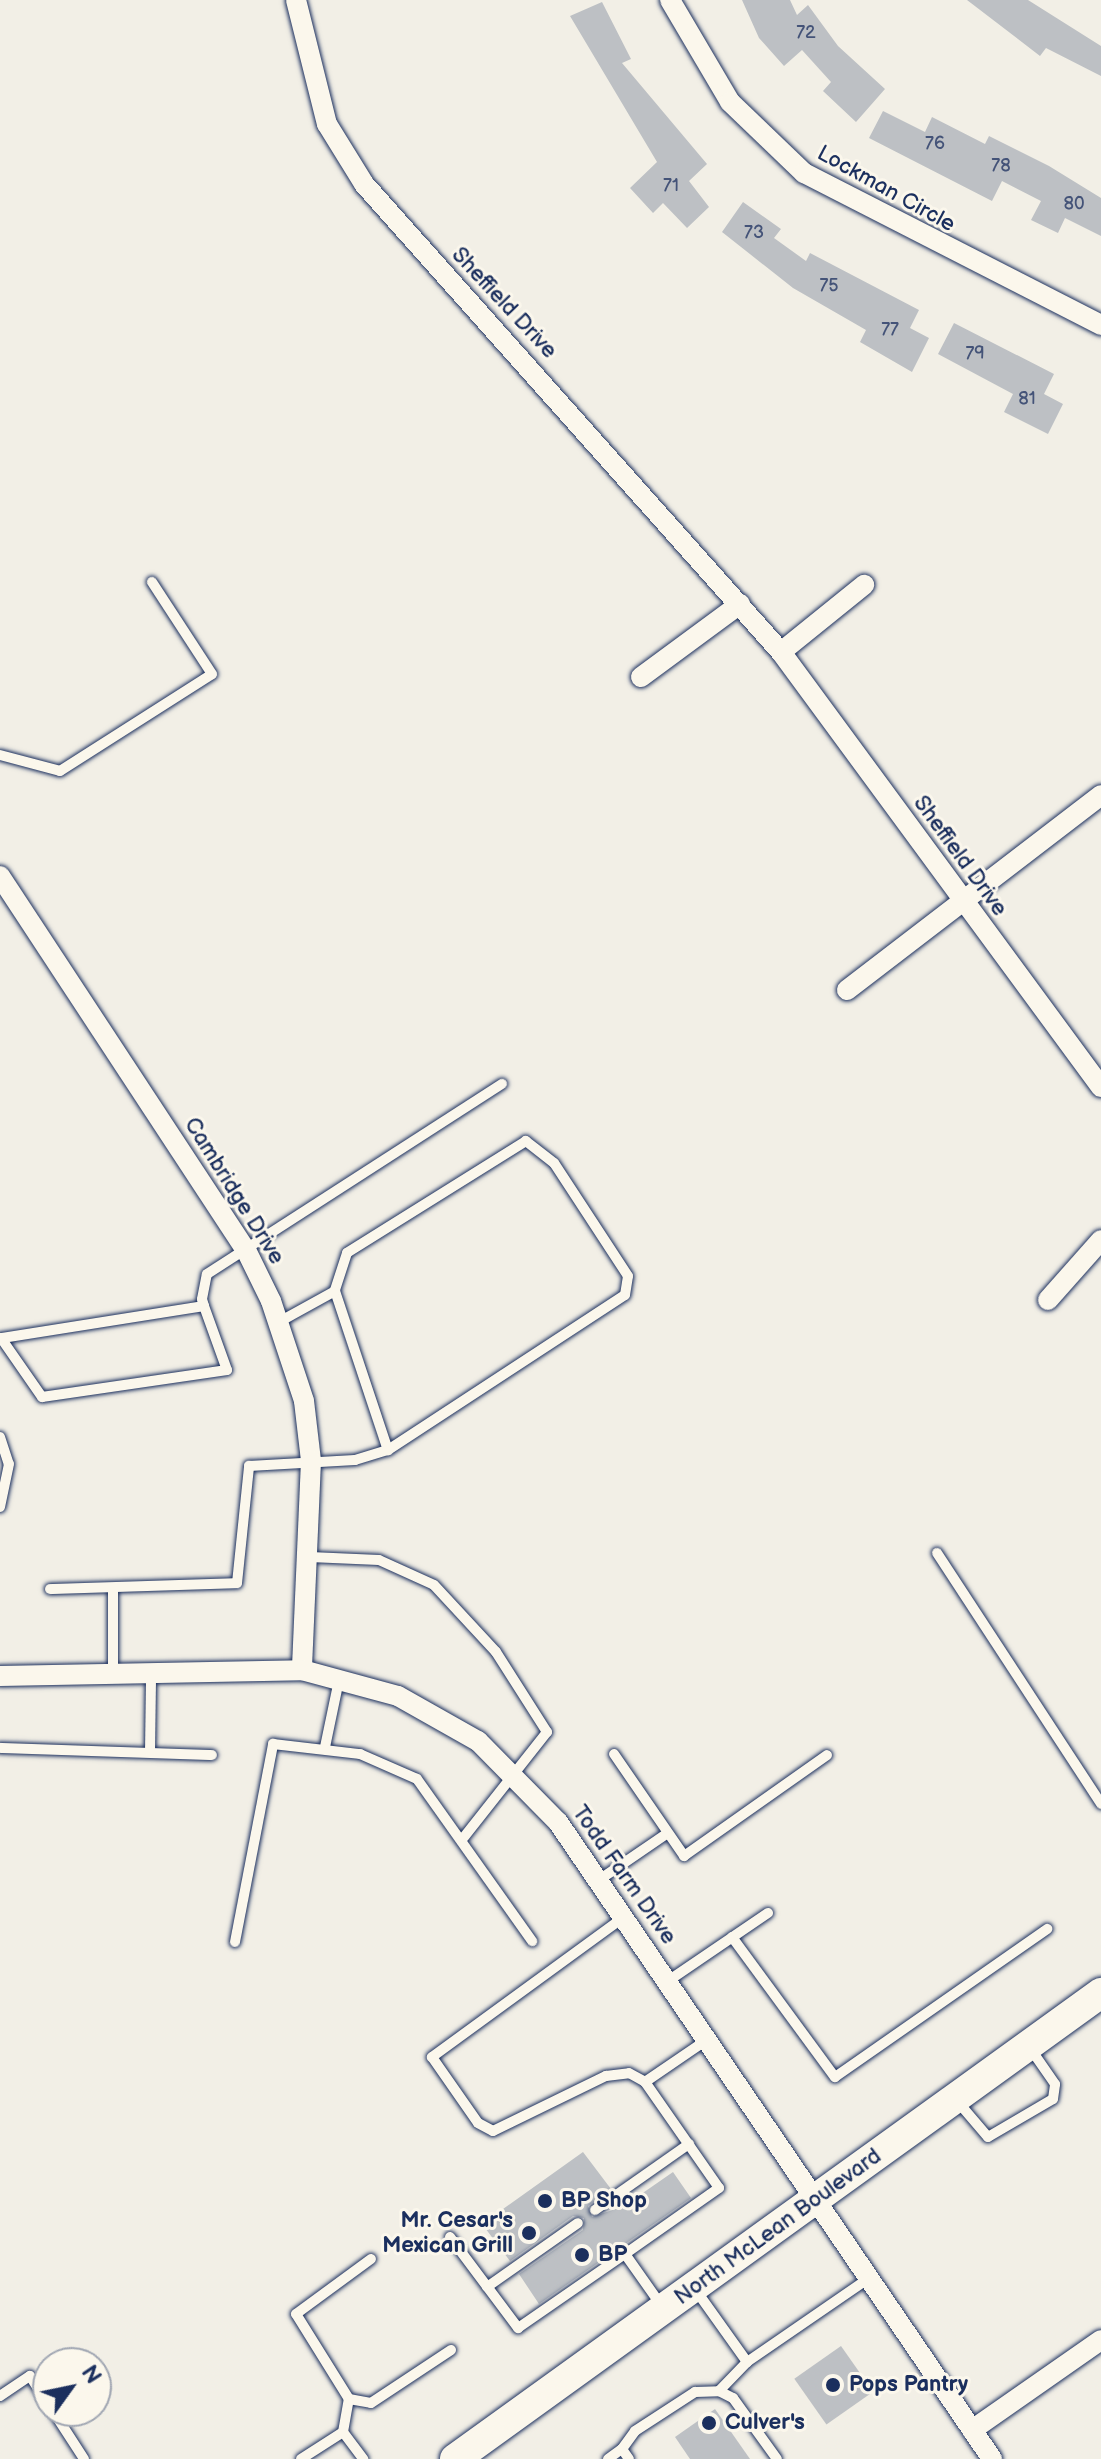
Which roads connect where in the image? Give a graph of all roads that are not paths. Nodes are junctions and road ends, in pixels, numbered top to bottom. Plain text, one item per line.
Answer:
1 (296, 0) edge
2 (670, 0) edge
3 (1101, 325) edge
4 (152, 582) dead end
5 (864, 585) dead end
6 (740, 604) junction
7 (781, 652) junction
8 (641, 677) dead end
9 (0, 755) edge
10 (1101, 795) edge
11 (0, 876) edge
12 (965, 903) junction
13 (847, 990) dead end
14 (502, 1084) dead end
15 (1101, 1087) edge
16 (1101, 1240) edge
17 (246, 1250) junction
18 (335, 1291) junction
19 (1048, 1300) dead end
20 (204, 1306) junction
21 (279, 1322) junction
22 (0, 1437) edge
23 (388, 1450) junction
24 (311, 1461) junction
25 (0, 1507) edge
26 (937, 1553) dead end
27 (310, 1557) junction
28 (50, 1589) dead end
29 (113, 1590) junction
30 (302, 1670) junction
31 (0, 1676) edge
32 (113, 1676) junction
33 (151, 1676) junction
34 (340, 1678) junction
35 (325, 1747) junction
36 (0, 1748) edge
37 (150, 1752) junction
38 (614, 1754) dead end
39 (212, 1755) dead end
40 (827, 1755) dead end
41 (518, 1773) junction
42 (1101, 1804) edge
43 (668, 1833) junction
44 (464, 1837) junction
45 (599, 1880) junction
46 (768, 1913) dead end
47 (624, 1917) junction
48 (1047, 1929) dead end
49 (732, 1937) junction
50 (532, 1941) dead end
51 (235, 1942) dead end
52 (668, 1981) junction
53 (1097, 2003) edge
54 (708, 2039) junction
55 (1029, 2046) junction
56 (645, 2082) junction
57 (956, 2100) junction
58 (689, 2144) junction
59 (815, 2198) junction
60 (595, 2210) dead end
61 (578, 2223) dead end
62 (450, 2237) dead end
63 (625, 2254) junction
64 (371, 2259) dead end
65 (869, 2278) junction
66 (487, 2287) junction
67 (694, 2287) junction
68 (664, 2310) junction
69 (1101, 2340) edge
70 (451, 2350) dead end
71 (747, 2362) junction
72 (32, 2379) edge
73 (719, 2391) junction
74 (0, 2396) edge
75 (349, 2399) junction
76 (63, 2427) edge
77 (972, 2430) junction
78 (343, 2432) junction
79 (622, 2449) junction
80 (469, 2455) edge
81 (84, 2459) edge
82 (301, 2459) edge
83 (363, 2459) edge
84 (608, 2459) edge
85 (629, 2459) edge
86 (777, 2459) edge
87 (992, 2459) edge

1 - 6 street, Sheffield Drive
2 - 3 street, Lockman Circle
4 - 9 lane
5 - 7 street
6 - 7 street, Sheffield Drive
6 - 8 street
7 - 12 street, Sheffield Drive
10 - 12 street
11 - 17 street, Cambridge Drive
12 - 13 street
12 - 15 street, Sheffield Drive
14 - 17 lane
16 - 19 street
17 - 20 lane
17 - 21 street, Cambridge Drive
18 - 21 lane
18 - 23 lane
18 - 23 lane
20 - 20 lane
21 - 24 street, Cambridge Drive
22 - 25 lane
23 - 24 lane
24 - 27 street, Cambridge Drive
24 - 29 lane
26 - 42 lane
27 - 30 street, Cambridge Drive
27 - 41 lane
28 - 29 lane
29 - 32 lane
30 - 33 street, Todd Farm Drive
30 - 34 street, Todd Farm Drive
31 - 32 street, Todd Farm Drive
32 - 33 street, Todd Farm Drive
33 - 37 lane
34 - 35 lane
34 - 41 street, Todd Farm Drive
35 - 44 lane
35 - 51 lane
36 - 37 lane
37 - 39 lane
38 - 43 lane
40 - 43 lane
41 - 44 lane
41 - 45 street, Todd Farm Drive
43 - 45 lane
44 - 50 lane
45 - 47 street, Todd Farm Drive
46 - 49 lane
47 - 52 street, Todd Farm Drive
47 - 56 lane
48 - 49 lane
49 - 52 lane
52 - 54 street, Todd Farm Drive
53 - 55 main road, North McLean Boulevard
54 - 56 lane
54 - 59 street, Todd Farm Drive
55 - 57 main road, North McLean Boulevard
55 - 57 lane
56 - 58 lane
57 - 59 main road, North McLean Boulevard
58 - 60 lane
58 - 63 lane
59 - 65 street, Todd Farm Drive
59 - 67 main road, North McLean Boulevard
61 - 66 lane
62 - 66 lane
63 - 66 lane
63 - 68 lane
64 - 75 lane
65 - 71 lane
65 - 77 street, Todd Farm Drive
67 - 68 main road, North McLean Boulevard
67 - 71 lane
68 - 80 main road, North McLean Boulevard
69 - 77 street
70 - 75 lane
71 - 73 lane
72 - 74 lane
73 - 79 lane
73 - 86 lane
75 - 78 lane
76 - 81 lane
77 - 87 street, Todd Farm Drive
78 - 82 lane
78 - 83 lane
79 - 84 lane
79 - 85 lane

